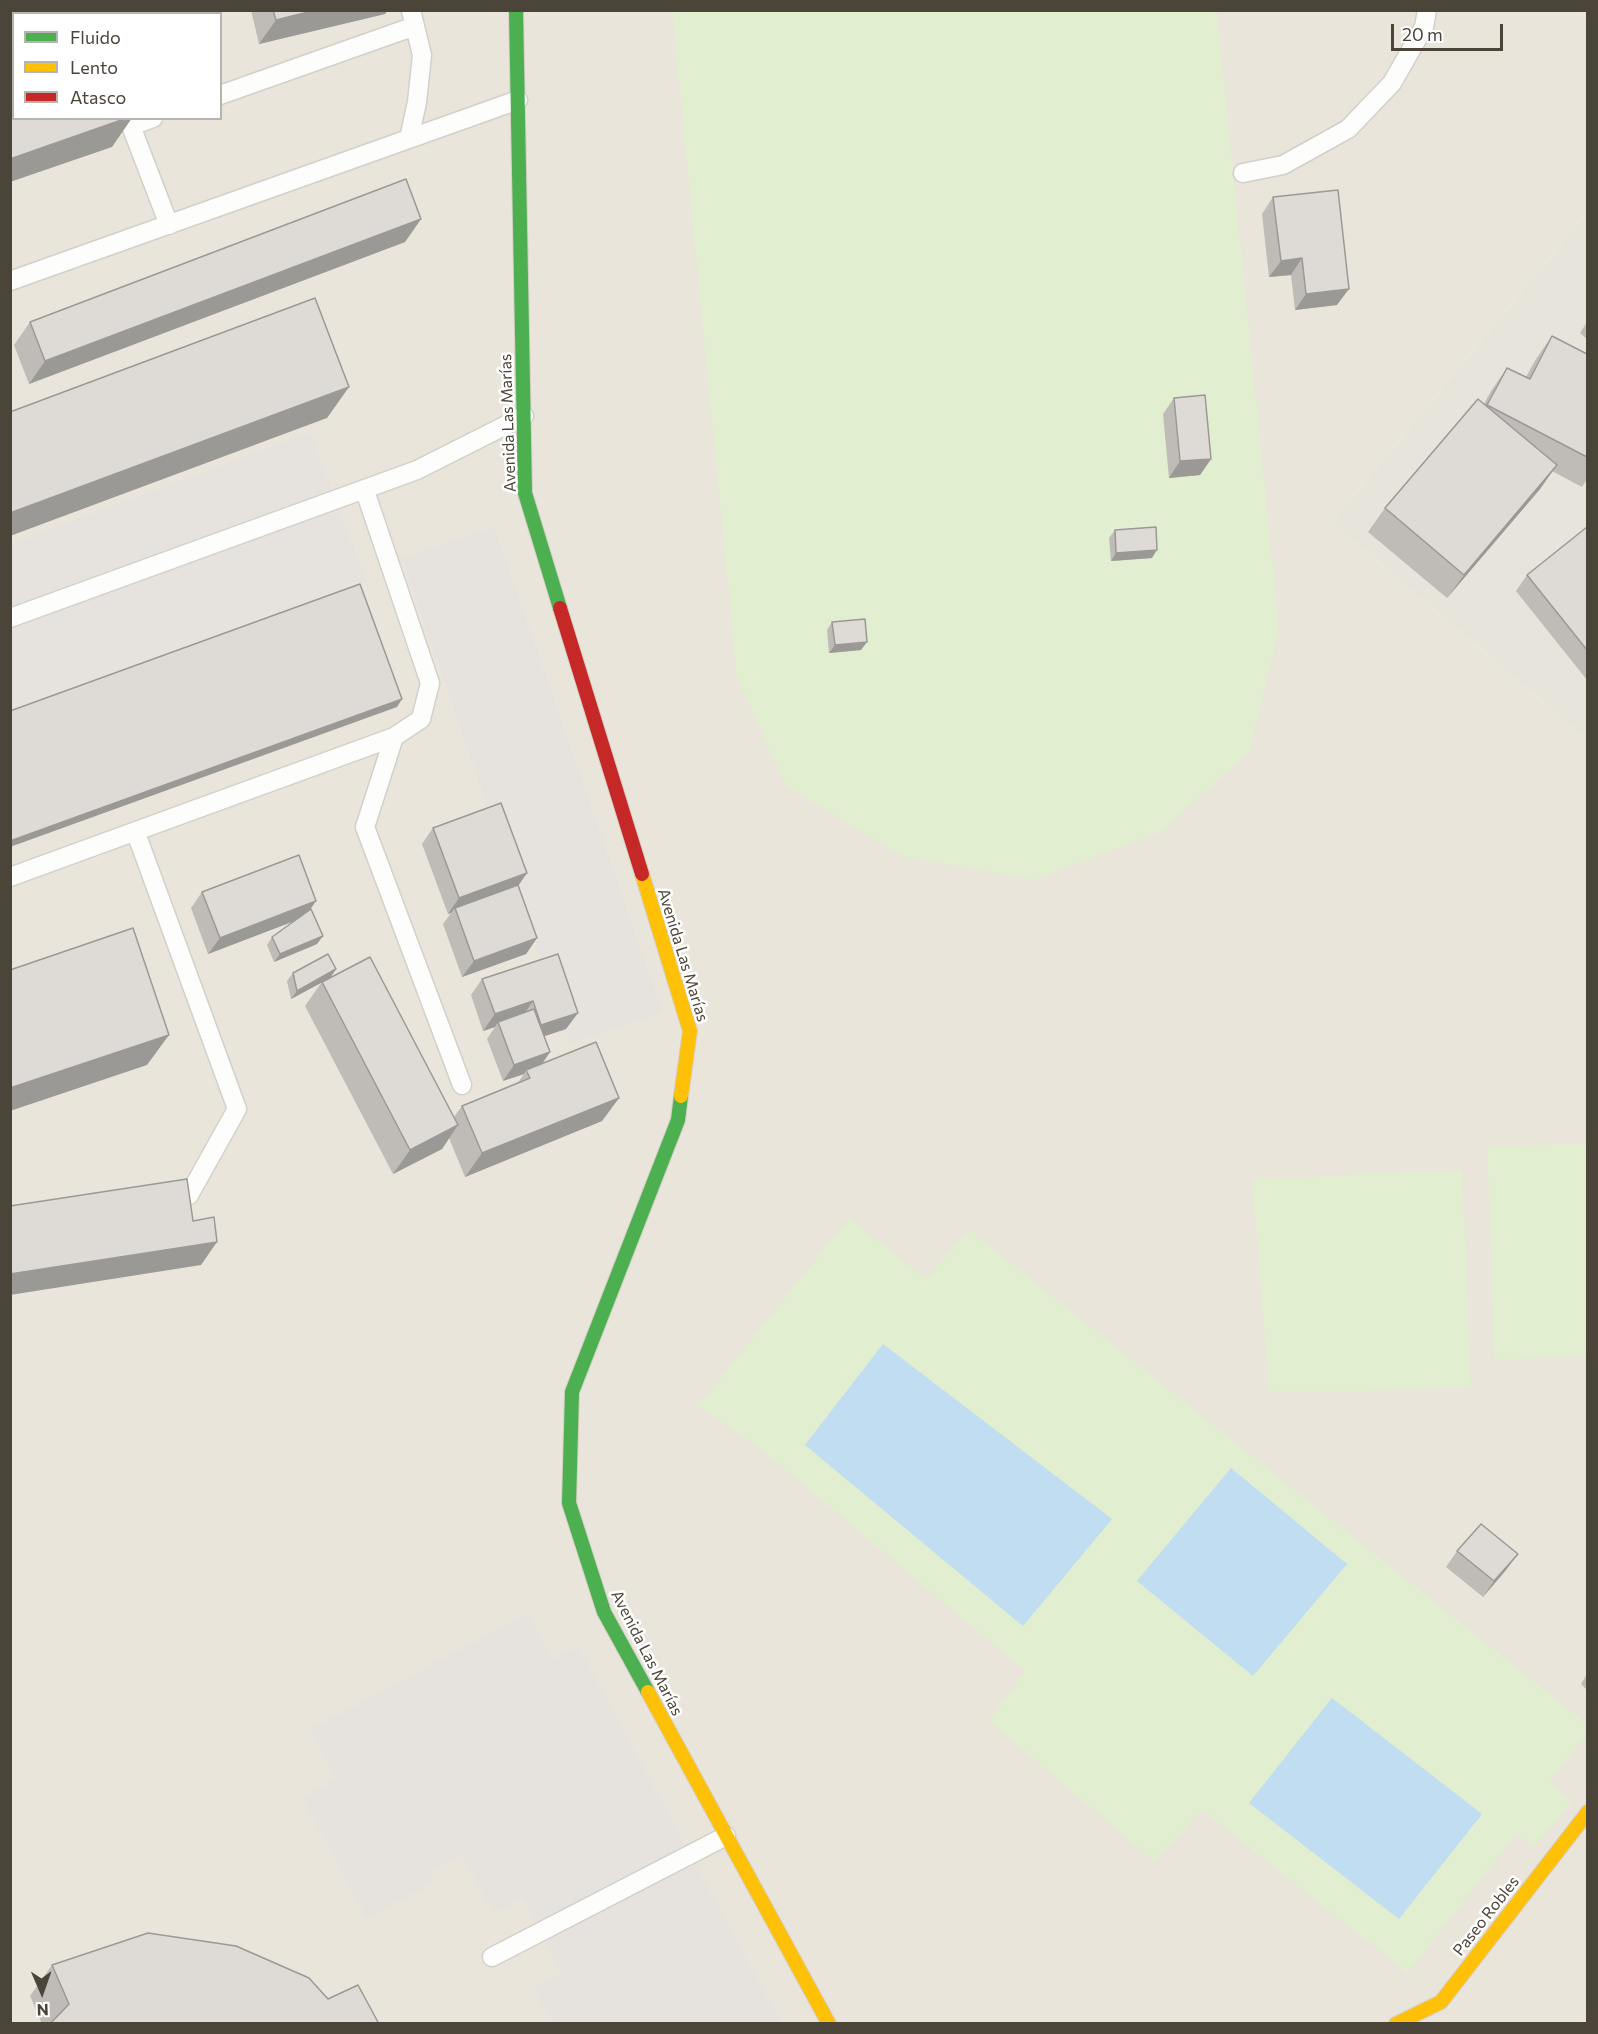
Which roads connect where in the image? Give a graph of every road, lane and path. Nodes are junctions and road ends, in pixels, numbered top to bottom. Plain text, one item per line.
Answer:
1 (516, 10) edge
2 (1427, 10) edge
3 (413, 18) edge
4 (222, 94) edge
5 (518, 100) junction
6 (148, 120) edge
7 (410, 139) junction
8 (1243, 173) dead end
9 (169, 225) junction
10 (10, 281) edge
11 (524, 416) junction
12 (365, 491) junction
13 (10, 618) edge
14 (393, 737) junction
15 (136, 833) junction
16 (10, 878) edge
17 (462, 1085) dead end
18 (155, 1201) edge
19 (1587, 1812) edge
20 (726, 1836) junction
21 (492, 1957) dead end
22 (829, 2024) edge
23 (1396, 2024) edge

1 - 5 street, Avenida Las Marías
2 - 8 lane
3 - 4 lane
3 - 7 lane
5 - 7 lane
5 - 11 street, Avenida Las Marías
6 - 9 lane
7 - 9 lane
9 - 10 lane
11 - 12 lane
11 - 20 street, Avenida Las Marías
12 - 13 lane
12 - 14 lane
14 - 15 lane
14 - 17 lane
15 - 16 lane
15 - 18 lane
19 - 23 street, Paseo Robles
20 - 21 lane
20 - 22 street, Avenida Las Marías

